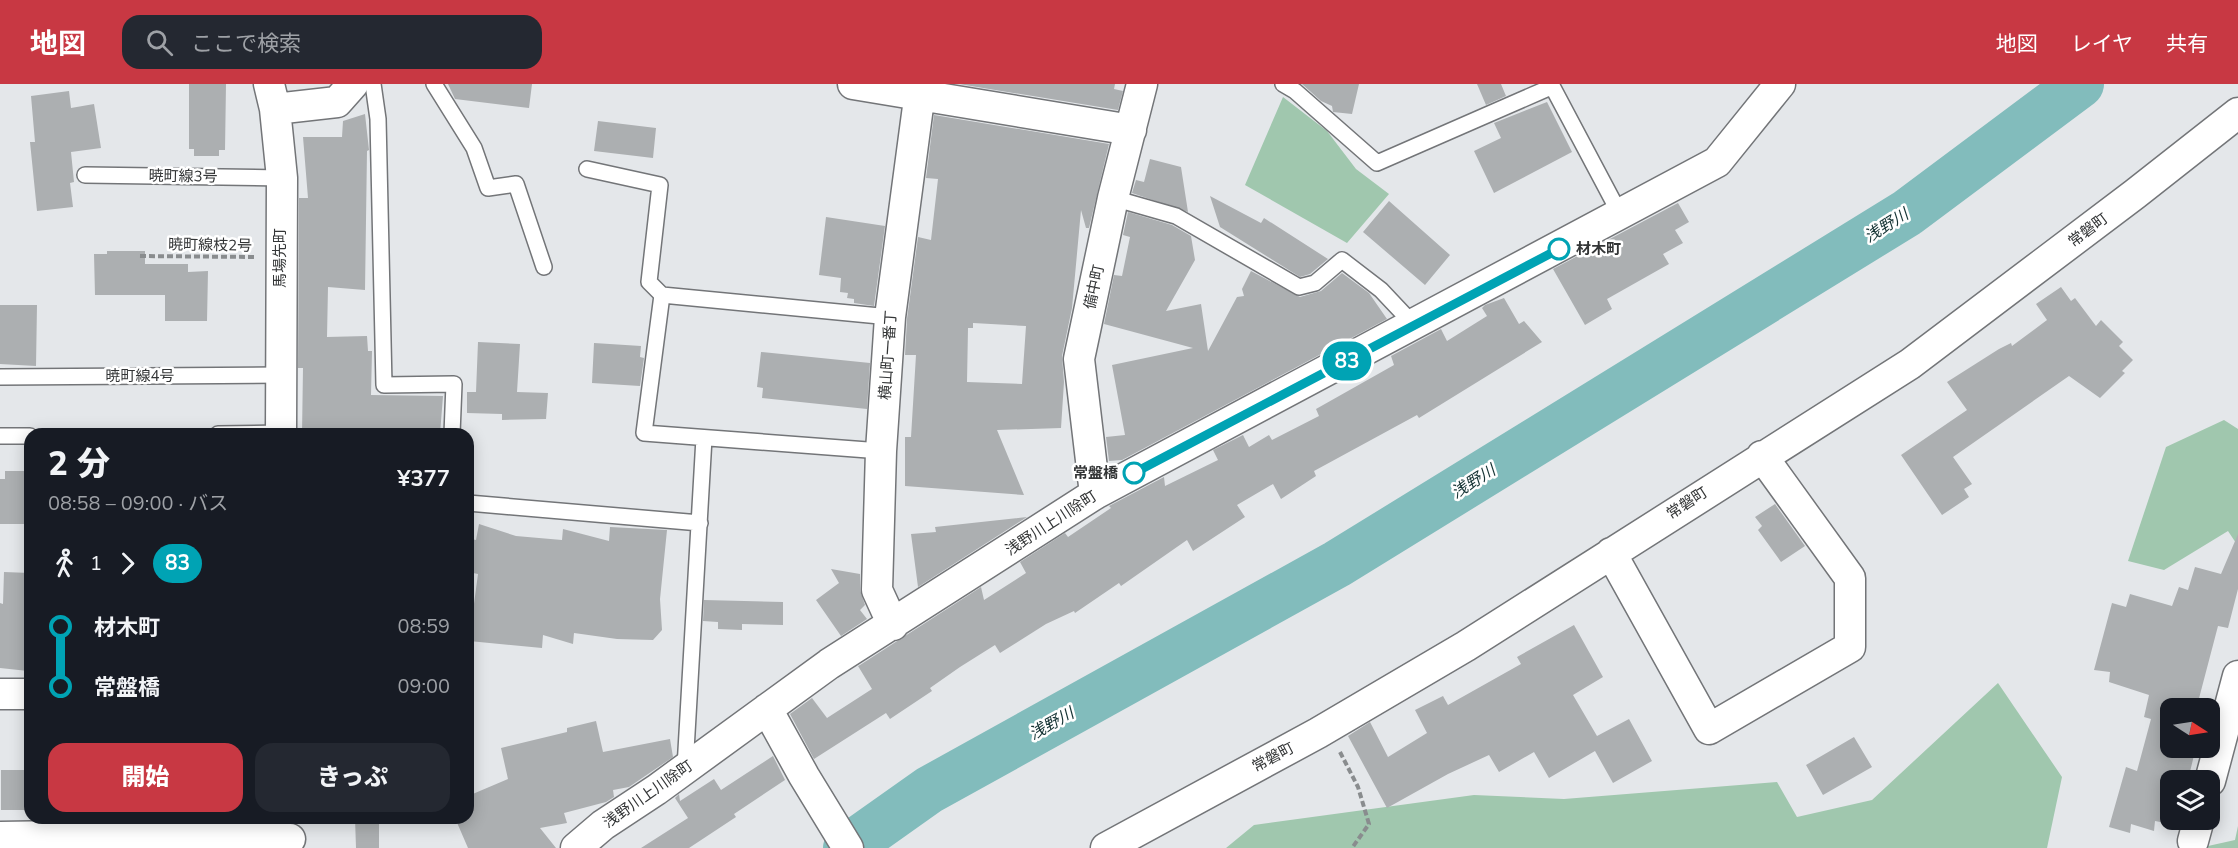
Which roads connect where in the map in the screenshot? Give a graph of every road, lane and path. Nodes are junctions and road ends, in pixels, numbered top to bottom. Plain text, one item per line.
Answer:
1 (353, 84) edge
2 (373, 84) edge
3 (434, 84) edge
4 (853, 84) edge
5 (1142, 84) edge
6 (1780, 84) edge
7 (1291, 86) edge
8 (1551, 86) edge
9 (920, 88) edge
10 (272, 96) edge
11 (2238, 113) edge
12 (1131, 130) junction
13 (587, 169) dead end
14 (85, 175) dead end
15 (282, 178) junction
16 (1113, 198) junction
17 (1621, 216) junction
18 (140, 256) dead end
19 (280, 257) junction
20 (544, 267) dead end
21 (662, 295) junction
22 (890, 317) junction
23 (1414, 325) junction
24 (280, 375) junction
25 (0, 376) edge
26 (281, 428) edge
27 (452, 428) edge
28 (0, 436) edge
29 (24, 436) edge
30 (704, 438) junction
31 (881, 451) junction
32 (1762, 456) junction
33 (1095, 494) junction
34 (474, 504) edge
35 (700, 523) junction
36 (1611, 553) junction
37 (893, 625) junction
38 (2238, 676) edge
39 (0, 694) edge
40 (24, 694) edge
41 (767, 709) junction
42 (1318, 733) junction
43 (685, 768) junction
44 (2213, 770) edge
45 (290, 835) edge
46 (0, 837) edge
47 (124, 841) edge
48 (576, 848) edge
49 (848, 848) edge
50 (1106, 848) edge
51 (1352, 848) edge

1 - 10 street
2 - 27 lane
3 - 20 lane
4 - 9 street
5 - 12 street, 備中町
6 - 17 street, 浅野川上川除町
7 - 8 lane
8 - 17 lane
9 - 12 street
9 - 22 street, 横山町一番丁
10 - 15 street, 馬場先町
11 - 32 street, 常磐町
12 - 16 street, 備中町
13 - 21 lane
14 - 15 lane, 暁町線3号
15 - 19 street, 馬場先町
16 - 23 lane
16 - 33 street, 備中町
17 - 23 street, 浅野川上川除町
18 - 19 path, 暁町線枝2号
19 - 24 street, 馬場先町
21 - 22 lane
21 - 30 lane
22 - 31 street, 横山町一番丁
23 - 33 street, 浅野川上川除町
24 - 25 lane, 暁町線4号
24 - 26 street, 馬場先町
28 - 29 lane
30 - 31 lane
30 - 35 lane
31 - 37 street, 横山町一番丁
32 - 36 street, 常磐町
32 - 36 street
33 - 37 street, 浅野川上川除町
34 - 35 lane
35 - 43 lane
36 - 42 street, 常磐町
37 - 41 street, 浅野川上川除町
38 - 44 street
39 - 40 street
41 - 43 street, 浅野川上川除町
41 - 49 street
42 - 50 street, 常磐町
42 - 51 path
43 - 48 street, 浅野川上川除町
45 - 47 street
46 - 47 street

